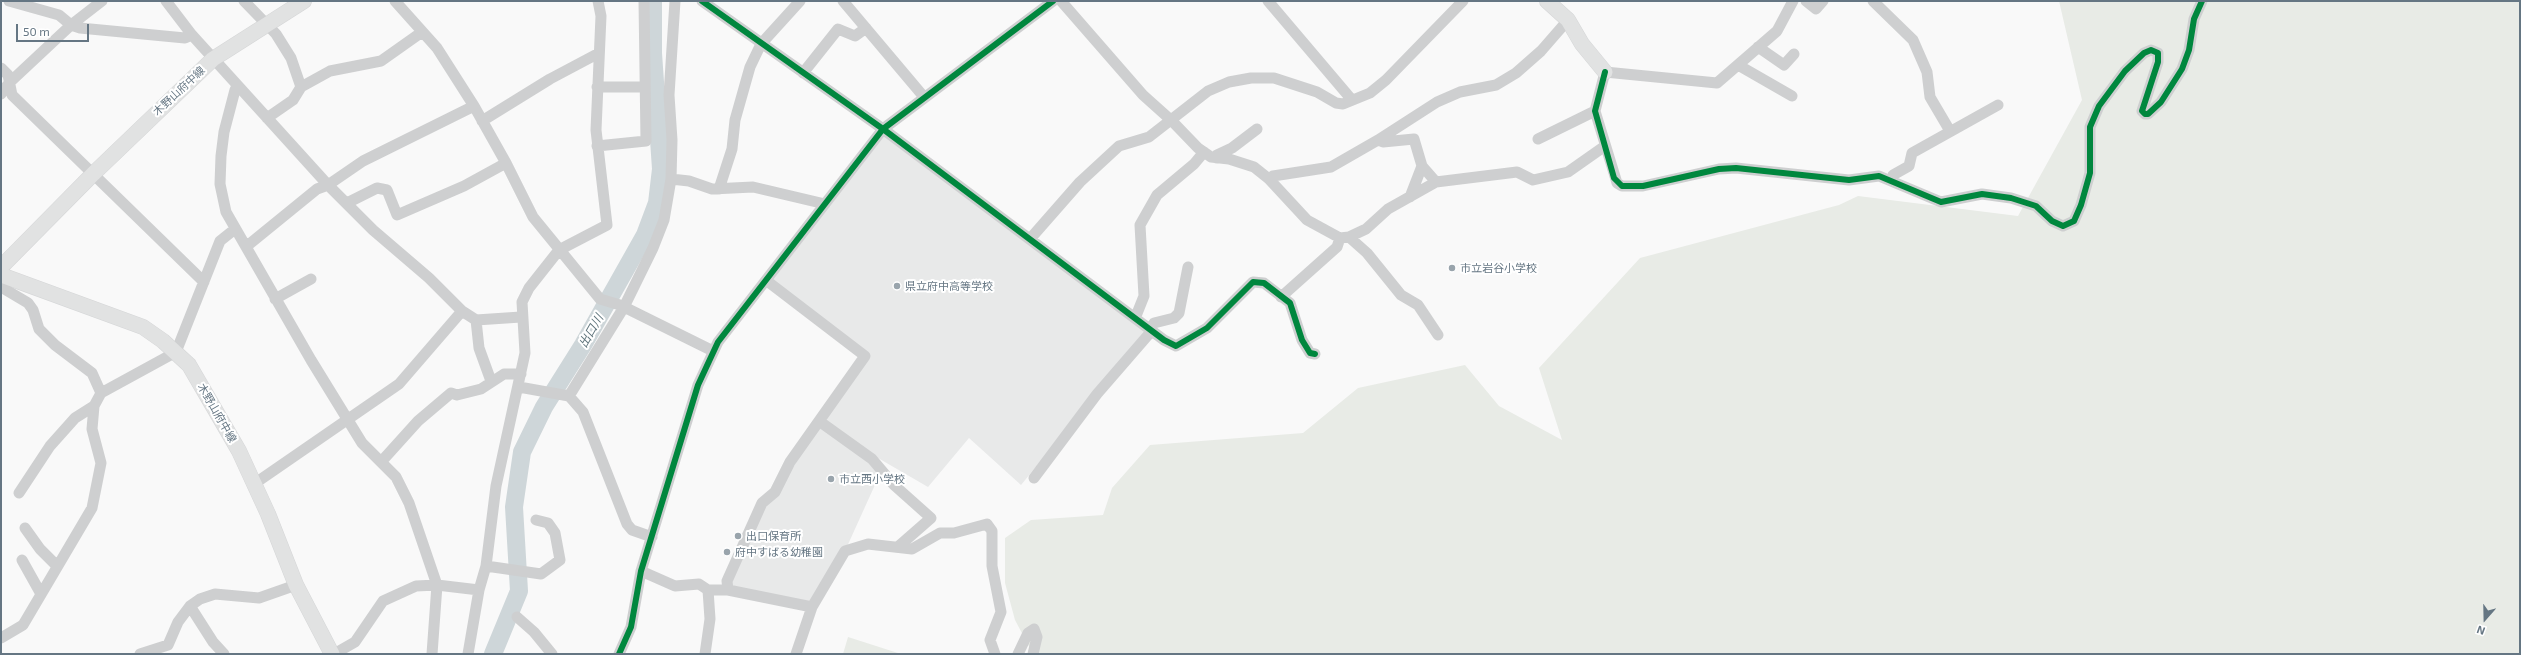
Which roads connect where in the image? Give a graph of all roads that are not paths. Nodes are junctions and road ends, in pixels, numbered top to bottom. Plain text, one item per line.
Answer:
1 (8, 1) edge
2 (102, 1) edge
3 (166, 1) edge
4 (244, 1) edge
5 (304, 1) edge
6 (395, 1) edge
7 (598, 1) edge
8 (644, 1) edge
9 (674, 1) edge
10 (702, 1) edge
11 (799, 1) edge
12 (843, 1) edge
13 (1053, 1) edge
14 (1061, 1) edge
15 (1268, 1) edge
16 (1463, 1) edge
17 (1547, 1) edge
18 (1793, 1) edge
19 (1806, 1) edge
20 (1823, 1) edge
21 (2202, 1) edge
22 (1875, 2) edge
23 (1568, 20) junction
24 (267, 23) junction
25 (71, 25) junction
26 (866, 28) junction
27 (422, 32) junction
28 (192, 35) junction
29 (761, 44) junction
30 (1758, 47) junction
31 (599, 53) junction
32 (1794, 54) dead end
33 (213, 59) junction
34 (1738, 65) junction
35 (1, 68) edge
36 (1605, 72) junction
37 (803, 73) junction
38 (9, 83) junction
39 (239, 87) junction
40 (301, 87) junction
41 (598, 87) junction
42 (643, 87) junction
43 (1, 94) edge
44 (1792, 96) dead end
45 (924, 97) junction
46 (1352, 100) junction
47 (1998, 105) dead end
48 (474, 106) junction
49 (1595, 111) junction
50 (268, 118) junction
51 (1172, 121) junction
52 (482, 122) junction
53 (883, 129) junction
54 (1257, 129) dead end
55 (1950, 132) junction
56 (1538, 139) dead end
57 (1378, 140) junction
58 (597, 146) junction
59 (1605, 146) junction
60 (1204, 152) junction
61 (1216, 158) junction
62 (506, 163) junction
63 (1422, 166) junction
64 (93, 174) junction
65 (671, 179) junction
66 (1269, 179) junction
67 (1893, 181) junction
68 (1436, 182) junction
69 (328, 185) junction
70 (719, 188) junction
71 (1410, 197) junction
72 (346, 203) junction
73 (825, 204) junction
74 (226, 212) junction
75 (235, 229) junction
76 (1345, 238) junction
77 (1030, 239) junction
78 (220, 240) junction
79 (247, 246) junction
80 (559, 250) junction
81 (1188, 267) dead end
82 (1, 268) edge
83 (1, 276) edge
84 (311, 278) dead end
85 (767, 280) junction
86 (204, 282) junction
87 (1, 287) edge
88 (1281, 297) junction
89 (275, 299) junction
90 (622, 306) junction
91 (462, 311) junction
92 (1136, 316) junction
93 (521, 317) junction
94 (476, 320) junction
95 (1150, 328) junction
96 (1438, 335) dead end
97 (176, 352) junction
98 (713, 352) junction
99 (1315, 354) dead end
100 (521, 374) junction
101 (491, 381) junction
102 (519, 387) junction
103 (101, 393) junction
104 (569, 396) junction
105 (94, 406) junction
106 (347, 418) junction
107 (820, 421) junction
108 (381, 462) junction
109 (1034, 478) dead end
110 (254, 484) junction
111 (19, 493) dead end
112 (932, 518) junction
113 (536, 520) dead end
114 (25, 528) dead end
115 (940, 533) junction
116 (652, 537) junction
117 (899, 546) junction
118 (22, 560) dead end
119 (58, 566) junction
120 (486, 566) junction
121 (640, 571) junction
122 (296, 584) junction
123 (437, 585) junction
124 (478, 590) junction
125 (708, 590) junction
126 (728, 590) junction
127 (41, 594) junction
128 (190, 606) junction
129 (812, 607) junction
130 (517, 617) dead end
131 (1, 638) edge
132 (140, 654) edge
133 (224, 654) edge
134 (333, 654) edge
135 (432, 654) edge
136 (468, 654) edge
137 (552, 654) edge
138 (619, 654) edge
139 (705, 654) edge
140 (796, 654) edge
141 (995, 654) edge
142 (1018, 654) edge
143 (1033, 654) edge

1 - 25 street
2 - 25 street
3 - 28 street
4 - 24 street
5 - 24 main road, 木野山府中線
6 - 27 street
7 - 31 street
8 - 42 street
9 - 65 street
10 - 29 street
11 - 29 street
12 - 26 street
13 - 45 street
14 - 51 street
15 - 46 street
16 - 46 street
17 - 23 main road
18 - 30 street
19 - 20 street
21 - 67 street
22 - 55 street
23 - 36 main road
23 - 57 street
24 - 33 main road, 木野山府中線
24 - 40 street
25 - 28 street
25 - 38 street
26 - 37 street
26 - 45 street
27 - 40 street
27 - 48 street
28 - 33 street
29 - 37 street
29 - 70 street
30 - 32 street
30 - 34 street
31 - 41 street
31 - 52 street
33 - 39 street
33 - 64 main road, 木野山府中線
34 - 36 street
34 - 44 street
35 - 38 street
36 - 49 street
37 - 53 street
38 - 43 street
38 - 64 street
39 - 50 street
39 - 74 street
40 - 50 street
41 - 42 street
41 - 58 street
42 - 58 street
45 - 53 street
46 - 51 street
47 - 55 street
48 - 52 street
48 - 69 street
49 - 56 street
49 - 59 street
50 - 69 street
51 - 60 street
51 - 77 street
52 - 62 street
53 - 73 street
53 - 77 street
54 - 61 street
55 - 67 street
57 - 63 street
57 - 66 street
58 - 80 street
59 - 67 street
59 - 68 street
60 - 61 street
60 - 92 street
61 - 66 street
62 - 72 street
62 - 80 street
63 - 68 street
63 - 71 street
64 - 82 main road, 木野山府中線
64 - 86 street
65 - 70 street
65 - 90 street
66 - 76 street
68 - 71 street
69 - 72 street
69 - 79 street
70 - 73 street
71 - 76 street
72 - 91 street
73 - 85 street
74 - 75 street
74 - 78 street
75 - 78 street
75 - 79 street
76 - 88 street
76 - 96 street
77 - 92 street
78 - 86 street
79 - 89 street
80 - 90 street
80 - 93 street
81 - 95 street
83 - 97 main road, 木野山府中線
84 - 89 street
85 - 98 street
85 - 107 street
86 - 97 street
87 - 103 street
88 - 95 street
88 - 99 street
89 - 106 street
90 - 98 street
90 - 104 street
91 - 94 street
91 - 106 street
92 - 95 street
93 - 94 street
93 - 100 street
94 - 101 street
95 - 109 street
97 - 103 street
97 - 110 main road, 木野山府中線
98 - 116 street
100 - 101 street
100 - 102 street
101 - 108 street
102 - 104 street
102 - 120 street
103 - 105 street
104 - 116 street
105 - 111 street
105 - 119 street
106 - 108 street
106 - 110 street
107 - 112 street
107 - 126 street
108 - 123 street
110 - 122 main road, 木野山府中線
112 - 115 street
112 - 117 street
113 - 120 street
114 - 119 street
115 - 117 street
115 - 141 street
116 - 121 street
117 - 129 street
118 - 127 street
119 - 127 street
120 - 124 street
121 - 125 street
121 - 138 street
122 - 128 street
122 - 134 main road, 木野山府中線
123 - 124 street
123 - 134 street
123 - 135 street
124 - 136 street
125 - 126 street
125 - 139 street
126 - 129 street
127 - 131 street
128 - 132 street
128 - 133 street
129 - 140 street
130 - 137 street
142 - 143 street

